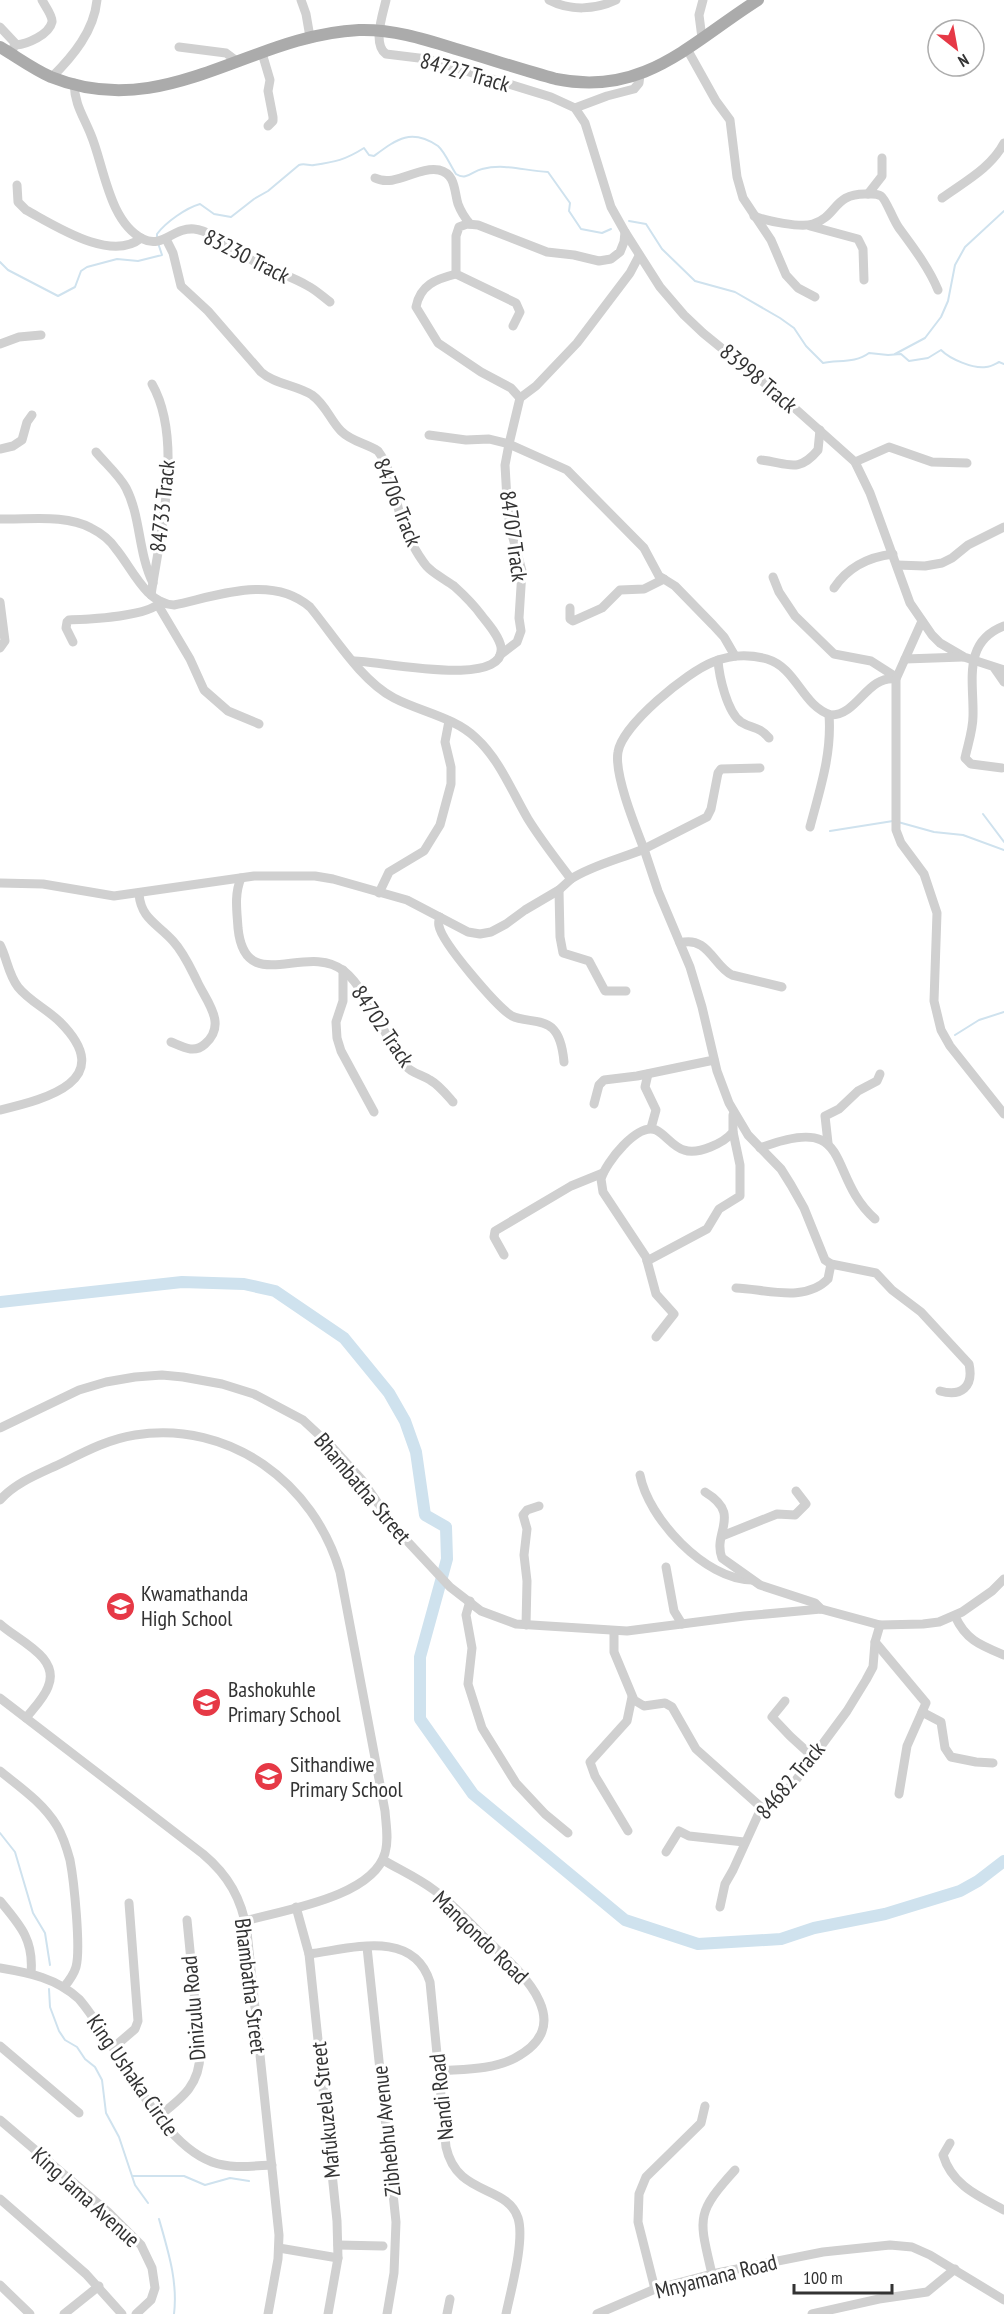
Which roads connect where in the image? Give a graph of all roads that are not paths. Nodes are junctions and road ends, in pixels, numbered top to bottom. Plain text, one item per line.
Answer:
1 (42, 0) edge
2 (97, 0) edge
3 (301, 0) edge
4 (386, 0) edge
5 (549, 0) edge
6 (616, 0) edge
7 (703, 0) edge
8 (758, 0) edge
9 (0, 27) edge
10 (381, 30) junction
11 (310, 37) junction
12 (702, 38) junction
13 (179, 47) dead end
14 (6, 49) edge
15 (687, 49) junction
16 (262, 53) junction
17 (238, 62) junction
18 (640, 75) junction
19 (52, 77) junction
20 (74, 83) junction
21 (572, 106) junction
22 (268, 126) dead end
23 (1004, 143) edge
24 (882, 158) dead end
25 (375, 178) dead end
26 (17, 186) dead end
27 (868, 194) junction
28 (942, 198) dead end
29 (754, 216) junction
30 (470, 224) junction
31 (810, 226) junction
32 (625, 232) junction
33 (141, 238) junction
34 (166, 239) junction
35 (639, 256) junction
36 (456, 274) junction
37 (864, 280) dead end
38 (938, 290) dead end
39 (815, 297) dead end
40 (330, 302) dead end
41 (513, 326) dead end
42 (41, 335) dead end
43 (0, 344) edge
44 (152, 384) dead end
45 (520, 398) junction
46 (32, 415) dead end
47 (820, 430) junction
48 (429, 435) dead end
49 (509, 444) junction
50 (0, 448) edge
51 (96, 452) dead end
52 (761, 460) dead end
53 (855, 462) junction
54 (967, 463) dead end
55 (0, 519) edge
56 (1004, 527) edge
57 (893, 554) junction
58 (897, 565) junction
59 (773, 577) dead end
60 (664, 579) junction
61 (153, 583) junction
62 (834, 588) dead end
63 (151, 595) junction
64 (0, 602) edge
65 (160, 604) junction
66 (570, 608) dead end
67 (922, 621) junction
68 (1004, 626) edge
69 (73, 642) dead end
70 (0, 648) edge
71 (500, 654) junction
72 (735, 656) junction
73 (905, 658) junction
74 (968, 659) junction
75 (718, 660) junction
76 (354, 661) junction
77 (1000, 670) edge
78 (896, 678) junction
79 (1004, 682) edge
80 (829, 715) junction
81 (449, 721) junction
82 (259, 724) dead end
83 (769, 738) dead end
84 (760, 768) dead end
85 (1002, 768) dead end
86 (810, 827) dead end
87 (644, 849) junction
88 (241, 878) junction
89 (571, 879) junction
90 (0, 883) edge
91 (559, 890) junction
92 (379, 893) junction
93 (139, 894) junction
94 (440, 917) junction
95 (681, 943) junction
96 (0, 945) edge
97 (343, 970) junction
98 (782, 987) dead end
99 (626, 991) dead end
100 (171, 1042) dead end
101 (714, 1060) junction
102 (564, 1062) dead end
103 (648, 1074) junction
104 (880, 1074) dead end
105 (453, 1102) dead end
106 (594, 1104) dead end
107 (0, 1110) edge
108 (374, 1112) dead end
109 (733, 1113) junction
110 (1004, 1114) edge
111 (651, 1128) junction
112 (733, 1132) junction
113 (828, 1143) junction
114 (760, 1148) junction
115 (603, 1173) junction
116 (876, 1219) dead end
117 (504, 1255) dead end
118 (647, 1261) junction
119 (831, 1264) junction
120 (736, 1288) dead end
121 (656, 1337) dead end
122 (940, 1391) dead end
123 (1, 1426) edge
124 (640, 1475) dead end
125 (796, 1491) dead end
126 (705, 1492) dead end
127 (0, 1500) edge
128 (539, 1506) dead end
129 (722, 1536) junction
130 (666, 1567) dead end
131 (1004, 1579) edge
132 (752, 1580) junction
133 (790, 1594) junction
134 (472, 1603) junction
135 (822, 1609) junction
136 (776, 1613) junction
137 (954, 1616) junction
138 (0, 1624) edge
139 (682, 1624) junction
140 (526, 1625) junction
141 (880, 1625) junction
142 (614, 1631) junction
143 (876, 1642) junction
144 (1004, 1655) edge
145 (632, 1697) junction
146 (0, 1698) edge
147 (785, 1701) dead end
148 (922, 1713) junction
149 (26, 1718) junction
150 (813, 1756) junction
151 (993, 1763) dead end
152 (0, 1771) edge
153 (899, 1794) dead end
154 (763, 1809) junction
155 (628, 1831) dead end
156 (568, 1833) dead end
157 (744, 1842) junction
158 (666, 1852) dead end
159 (383, 1860) junction
160 (0, 1901) edge
161 (129, 1903) dead end
162 (296, 1907) junction
163 (720, 1907) dead end
164 (187, 1920) dead end
165 (245, 1921) junction
166 (367, 1947) junction
167 (309, 1954) junction
168 (0, 1968) edge
169 (31, 1973) junction
170 (64, 1987) junction
171 (0, 2046) edge
172 (114, 2047) junction
173 (439, 2071) junction
174 (705, 2106) dead end
175 (79, 2113) dead end
176 (159, 2116) junction
177 (0, 2120) edge
178 (950, 2143) dead end
179 (272, 2164) junction
180 (735, 2170) dead end
181 (0, 2199) edge
182 (1004, 2210) edge
183 (338, 2245) junction
184 (383, 2246) dead end
185 (279, 2248) junction
186 (338, 2258) junction
187 (955, 2269) junction
188 (712, 2274) junction
189 (0, 2285) edge
190 (99, 2286) junction
191 (655, 2289) junction
192 (450, 2299) dead end
193 (1004, 2300) edge
194 (30, 2314) edge
195 (64, 2314) edge
196 (123, 2314) edge
197 (136, 2314) edge
198 (268, 2314) edge
199 (328, 2314) edge
200 (387, 2314) edge
201 (447, 2314) edge
202 (506, 2314) edge
203 (597, 2314) edge
204 (812, 2314) edge

1 - 14 street
2 - 19 street
3 - 11 street
4 - 10 street
5 - 6 street
7 - 12 street
8 - 12 main road
9 - 14 street
10 - 11 main road
10 - 18 main road
10 - 21 street, 84727 Track
11 - 16 main road
12 - 15 main road
13 - 17 street
14 - 19 main road
15 - 18 main road
15 - 29 street
16 - 17 main road
16 - 22 street
17 - 20 main road
18 - 21 street
19 - 20 main road
20 - 33 street
21 - 32 street, 83998 Track
23 - 28 street
24 - 27 street
25 - 30 street
26 - 33 street, 83230 Track
27 - 31 street
27 - 38 street
29 - 31 street
29 - 39 street
30 - 32 street
30 - 36 street
31 - 37 street
32 - 35 street, 83998 Track
33 - 34 street, 83230 Track
34 - 40 street, 83230 Track
34 - 71 street, 84706 Track
35 - 45 street
35 - 47 street, 83998 Track
36 - 41 street
36 - 45 street
42 - 43 street
44 - 61 street, 84733 Track
45 - 49 street, 84707 Track
46 - 50 street
47 - 52 street
47 - 53 street, 83998 Track
48 - 49 street
49 - 60 street
49 - 71 street, 84707 Track
51 - 61 street
53 - 54 street
53 - 57 street, 83998 Track
55 - 63 street
56 - 58 street
57 - 58 street, 83998 Track
57 - 62 street
58 - 67 street, 83998 Track
59 - 78 street
60 - 66 street
60 - 72 street
61 - 63 street, 84733 Track
63 - 65 street
64 - 70 street
65 - 69 street
65 - 76 street
65 - 82 street
67 - 73 street
67 - 74 street, 83998 Track
68 - 74 street
71 - 76 street, 84707 Track
72 - 75 street
72 - 80 street
73 - 74 street
73 - 78 street
74 - 77 street
74 - 85 street
75 - 83 street
75 - 87 street
76 - 81 street
77 - 79 street
78 - 80 street
78 - 110 street
80 - 86 street
81 - 89 street
81 - 92 street
84 - 87 street
87 - 89 street
87 - 95 street
88 - 92 street
88 - 93 street
88 - 97 street, 84702 Track
89 - 91 street
90 - 93 street
91 - 94 street
91 - 99 street
92 - 94 street
93 - 100 street
94 - 102 street
95 - 98 street
95 - 101 street
96 - 107 street
97 - 105 street, 84702 Track
97 - 108 street
101 - 103 street
101 - 109 street
103 - 106 street
103 - 111 street
104 - 113 street
109 - 112 street
109 - 114 street
111 - 112 street
111 - 115 street
112 - 118 street
113 - 114 street
113 - 116 street
114 - 119 street
115 - 117 street
115 - 118 street
118 - 121 street
119 - 120 street
119 - 122 street
123 - 134 street, Bhambatha Street
124 - 132 street
125 - 129 street
126 - 129 street
127 - 159 street
128 - 140 street
129 - 132 street
130 - 139 street
131 - 137 street
132 - 133 street
133 - 135 street
133 - 136 street
134 - 140 street, Bhambatha Street
134 - 156 street
135 - 136 street, Bhambatha Street
135 - 141 street
136 - 139 street, Bhambatha Street
137 - 141 street
137 - 144 street
138 - 149 street
139 - 142 street, Bhambatha Street
140 - 142 street, Bhambatha Street
141 - 143 street, 84682 Track
142 - 145 street
143 - 148 street
143 - 150 street, 84682 Track
145 - 154 street
145 - 155 street
146 - 149 street, Bhambatha Street
147 - 150 street
148 - 151 street
148 - 153 street
149 - 165 street, Bhambatha Street
150 - 154 street, 84682 Track
152 - 170 street
154 - 157 street, 84682 Track
157 - 158 street
157 - 163 street, 84682 Track
159 - 162 street
159 - 173 street, Manqondo Road
160 - 169 street
161 - 172 street
162 - 165 street
162 - 167 street, Mafukuzela Street
164 - 176 street, Dinizulu Road
165 - 179 street, Bhambatha Street
166 - 167 street, Nandi Road
166 - 173 street, Nandi Road
166 - 200 street, Zibhebhu Avenue
167 - 183 street, Mafukuzela Street
168 - 169 street, King Ushaka Circle
169 - 170 street, King Ushaka Circle
170 - 172 street, King Ushaka Circle
171 - 175 street
172 - 176 street, King Ushaka Circle
173 - 202 street, Nandi Road
174 - 191 street
176 - 179 street, King Ushaka Circle
177 - 197 street, King Jama Avenue
178 - 182 street
179 - 185 street, Bhambatha Street
180 - 188 street
181 - 190 street
183 - 184 street
183 - 186 street, Mafukuzela Street
185 - 186 street
185 - 198 street, Bhambatha Street
186 - 199 street, Mafukuzela Street
187 - 188 street, Mnyamana Road
187 - 193 street, Mnyamana Road
187 - 204 street
188 - 191 street, Mnyamana Road
189 - 194 street
190 - 195 street
190 - 196 street
191 - 203 street, Mnyamana Road
192 - 201 street

